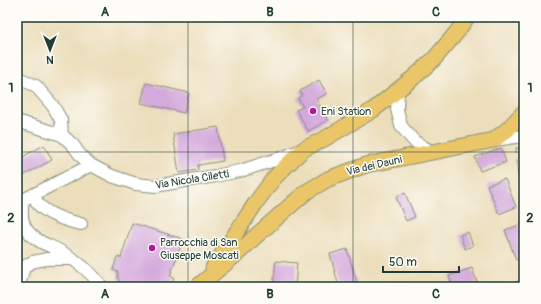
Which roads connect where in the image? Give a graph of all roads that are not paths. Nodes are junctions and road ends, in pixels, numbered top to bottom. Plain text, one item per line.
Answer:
1 (468, 17) edge
2 (17, 77) edge
3 (398, 91) junction
4 (524, 112) edge
5 (17, 121) edge
6 (62, 135) junction
7 (524, 136) edge
8 (494, 140) junction
9 (304, 149) junction
10 (432, 152) junction
11 (91, 165) junction
12 (34, 194) junction
13 (20, 202) edge
14 (81, 224) dead end
15 (72, 259) junction
16 (17, 266) edge
17 (202, 283) edge
18 (20, 284) edge
19 (102, 287) edge

1 - 3 main road, Via Nicola Ciletti
2 - 6 street
3 - 9 main road, Via Nicola Ciletti
3 - 10 street
4 - 8 main road
5 - 6 street
6 - 11 street, Via Nicola Ciletti
7 - 8 street
8 - 10 main road, Via dei Dauni
9 - 11 street, Via Nicola Ciletti
9 - 17 main road, Via Nicola Ciletti
10 - 17 main road, Via dei Dauni
11 - 12 street
12 - 13 street
12 - 14 street
13 - 15 street
15 - 18 street
15 - 19 street
16 - 18 street

